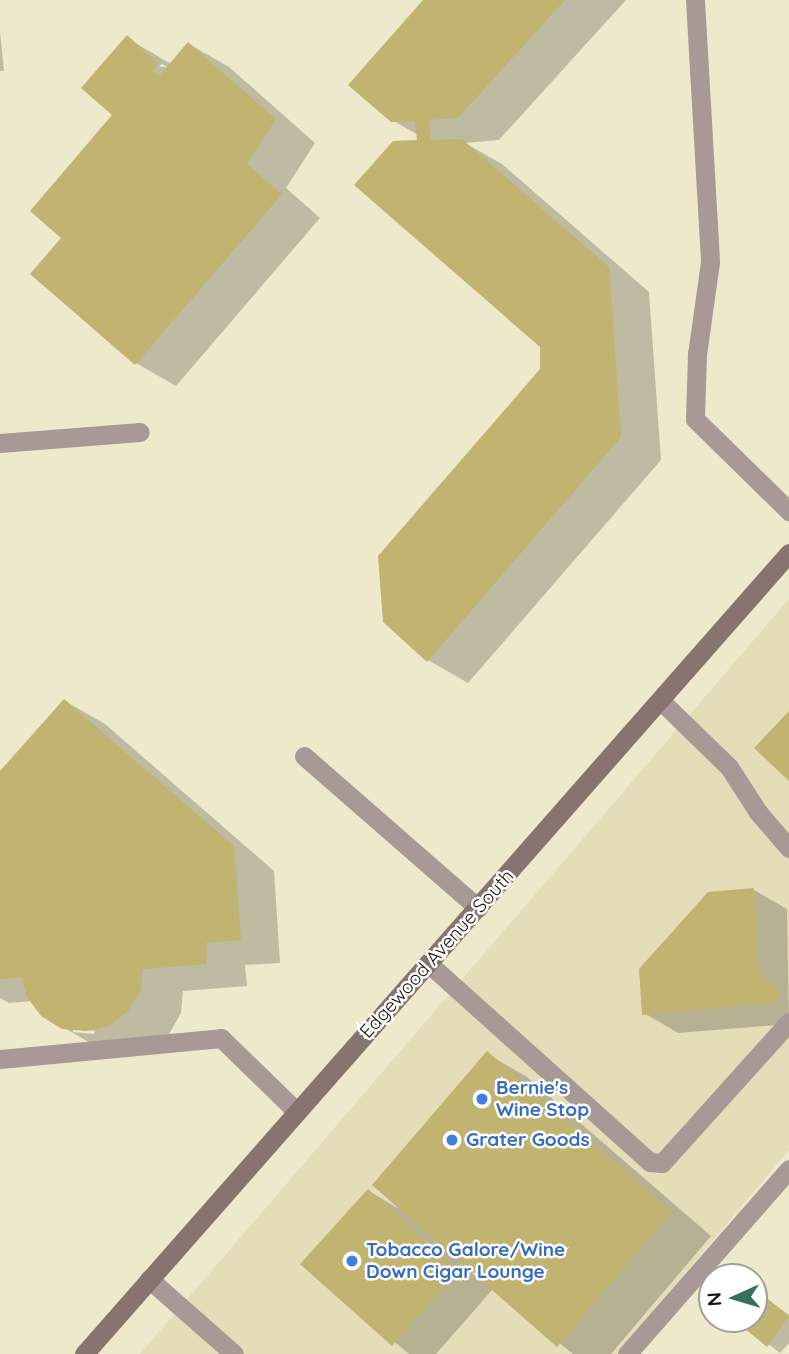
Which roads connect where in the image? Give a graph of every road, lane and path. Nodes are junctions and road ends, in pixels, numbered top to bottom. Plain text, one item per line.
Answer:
1 (695, 0) edge
2 (140, 432) dead end
3 (0, 443) edge
4 (789, 511) edge
5 (789, 553) edge
6 (660, 700) junction
7 (304, 756) dead end
8 (789, 848) edge
9 (478, 908) junction
10 (428, 963) junction
11 (789, 1023) edge
12 (0, 1059) edge
13 (296, 1112) junction
14 (789, 1169) edge
15 (149, 1279) junction
16 (84, 1354) edge
17 (234, 1354) edge
18 (627, 1354) edge

1 - 4 street
2 - 3 street
5 - 6 main road, Edgewood Avenue South
6 - 8 street
6 - 9 main road, Edgewood Avenue South
7 - 9 street
9 - 10 main road, Edgewood Avenue South
10 - 11 street
10 - 13 main road, Edgewood Avenue South
12 - 13 street
13 - 15 main road, Edgewood Avenue South
14 - 18 street
15 - 16 main road, Edgewood Avenue South
15 - 17 street

